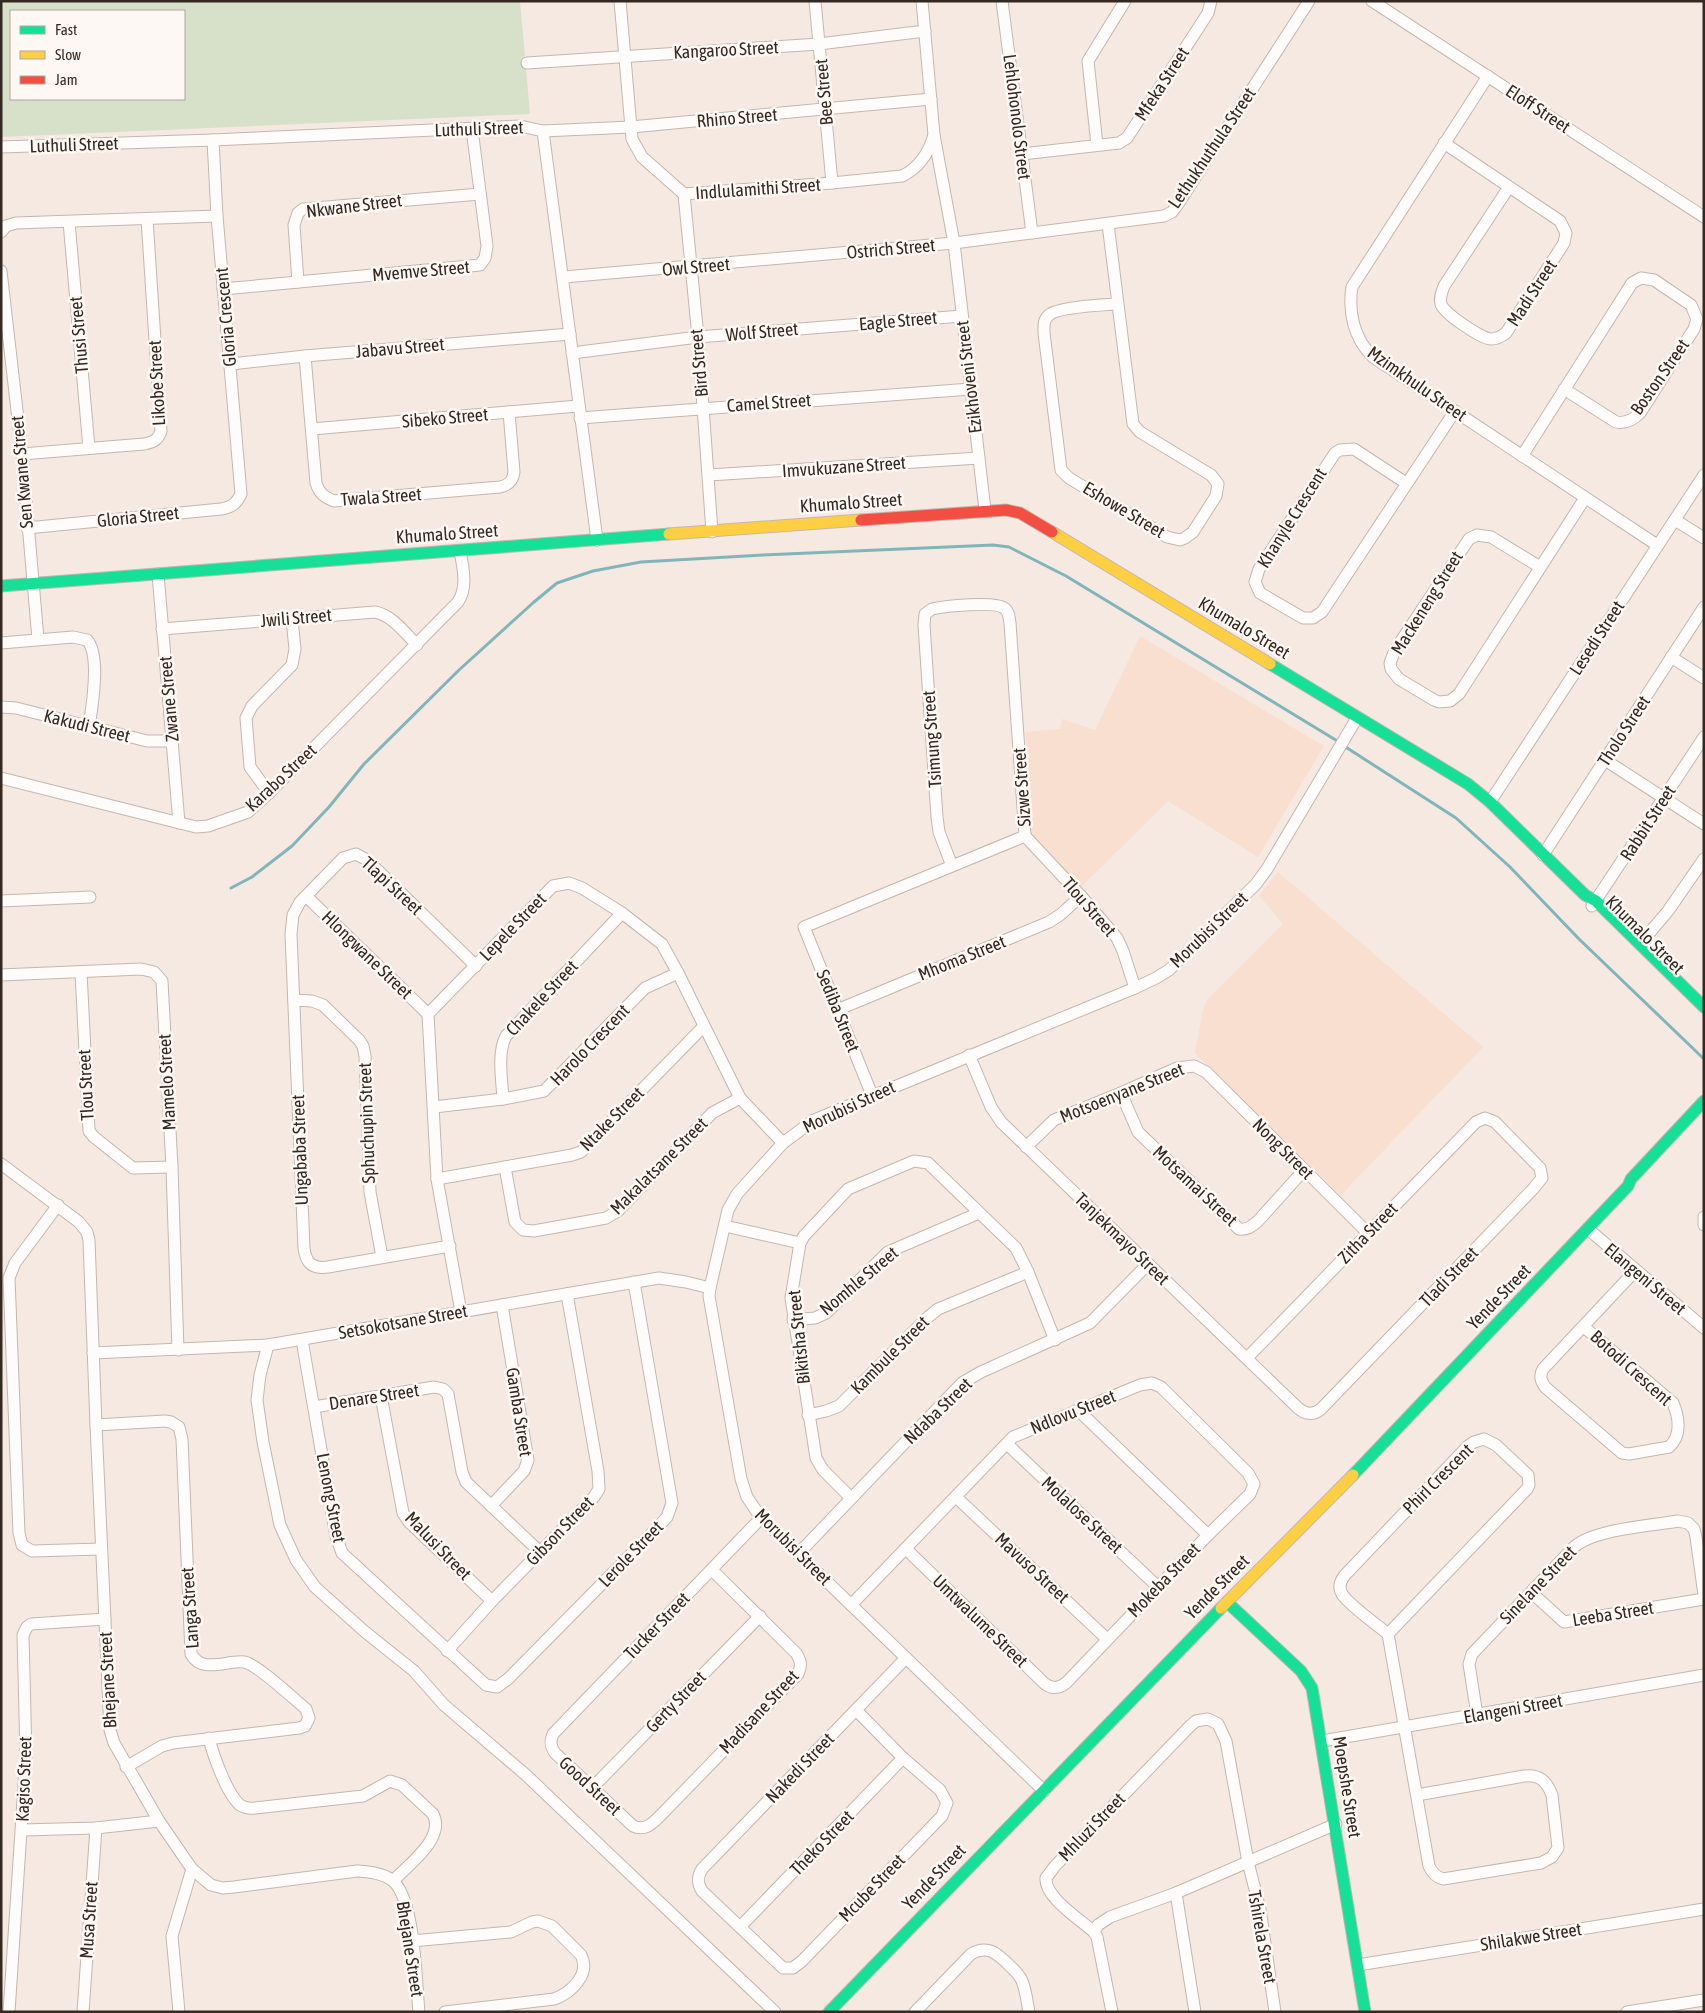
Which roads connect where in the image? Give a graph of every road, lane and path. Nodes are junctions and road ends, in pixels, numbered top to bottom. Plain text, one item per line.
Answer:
1 (620, 1) edge
2 (815, 1) edge
3 (922, 1) edge
4 (1002, 1) edge
5 (1125, 1) edge
6 (1212, 1) edge
7 (1309, 1) edge
8 (1372, 1) edge
9 (924, 31) junction
10 (819, 44) junction
11 (624, 56) junction
12 (526, 63) dead end
13 (1488, 76) junction
14 (931, 99) junction
15 (825, 110) junction
16 (631, 127) junction
17 (472, 129) junction
18 (543, 131) junction
19 (934, 135) junction
20 (213, 140) junction
21 (1444, 143) junction
22 (1097, 145) junction
23 (1, 147) edge
24 (1022, 154) junction
25 (832, 183) junction
26 (1509, 187) junction
27 (480, 194) junction
28 (684, 194) junction
29 (217, 216) junction
30 (1704, 217) edge
31 (147, 219) junction
32 (69, 222) junction
33 (1108, 224) junction
34 (1, 232) edge
35 (1032, 233) junction
36 (954, 243) junction
37 (828, 255) joint
38 (692, 267) junction
39 (1, 272) edge
40 (564, 277) junction
41 (298, 282) junction
42 (224, 289) junction
43 (1117, 304) junction
44 (962, 316) junction
45 (834, 326) joint
46 (570, 334) junction
47 (698, 337) junction
48 (572, 353) junction
49 (305, 356) junction
50 (231, 364) junction
51 (971, 389) junction
52 (1564, 389) junction
53 (703, 408) junction
54 (1455, 411) junction
55 (509, 412) junction
56 (579, 412) junction
57 (312, 429) junction
58 (89, 448) junction
59 (22, 454) junction
60 (1522, 456) junction
61 (979, 458) junction
62 (1704, 475) edge
63 (709, 476) junction
64 (1406, 483) junction
65 (242, 494) joint
66 (1585, 498) junction
67 (985, 510) junction
68 (1675, 520) junction
69 (27, 528) junction
70 (712, 532) junction
71 (1704, 538) edge
72 (597, 540) junction
73 (1657, 545) junction
74 (460, 551) junction
75 (1540, 567) junction
76 (158, 574) junction
77 (33, 584) junction
78 (1, 586) edge
79 (1704, 607) edge
80 (928, 611) joint
81 (292, 619) junction
82 (162, 629) junction
83 (38, 639) junction
84 (1, 643) edge
85 (417, 645) junction
86 (1671, 657) junction
87 (1704, 678) edge
88 (1, 707) edge
89 (1357, 718) junction
90 (89, 726) junction
91 (1704, 737) edge
92 (172, 741) junction
93 (1605, 760) junction
94 (1, 778) edge
95 (269, 793) junction
96 (1663, 798) junction
97 (1490, 802) junction
98 (179, 823) junction
99 (1704, 824) edge
100 (1026, 836) junction
101 (1543, 855) junction
102 (1704, 859) edge
103 (952, 866) junction
104 (306, 896) junction
105 (1081, 896) junction
106 (90, 897) dead end
107 (1, 901) edge
108 (1594, 904) junction
109 (622, 913) junction
110 (804, 927) joint
111 (1640, 944) junction
112 (476, 966) junction
113 (81, 972) junction
114 (678, 973) junction
115 (1, 975) edge
116 (1135, 988) junction
117 (294, 1000) junction
118 (1704, 1007) edge
119 (837, 1010) junction
120 (428, 1014) junction
121 (1704, 1020) edge
122 (704, 1026) junction
123 (969, 1055) junction
124 (1198, 1067) joint
125 (1121, 1093) junction
126 (872, 1095) junction
127 (503, 1098) junction
128 (740, 1098) junction
129 (1704, 1101) edge
130 (434, 1107) junction
131 (1704, 1112) edge
132 (1494, 1122) joint
133 (783, 1143) junction
134 (1026, 1147) junction
135 (1, 1164) edge
136 (172, 1167) junction
137 (504, 1167) junction
138 (1304, 1170) junction
139 (437, 1179) junction
140 (1628, 1186) junction
141 (58, 1205) junction
142 (979, 1213) junction
143 (1704, 1217) edge
144 (1704, 1225) edge
145 (725, 1226) junction
146 (1588, 1229) junction
147 (1368, 1233) junction
148 (800, 1243) junction
149 (450, 1246) junction
150 (382, 1257) junction
151 (1148, 1264) junction
152 (1635, 1271) junction
153 (1028, 1272) junction
154 (634, 1282) junction
155 (710, 1288) junction
156 (567, 1294) junction
157 (502, 1305) junction
158 (461, 1312) junction
159 (793, 1320) junction
160 (1584, 1326) junction
161 (1704, 1328) edge
162 (302, 1340) junction
163 (1055, 1340) junction
164 (268, 1345) junction
165 (178, 1350) junction
166 (93, 1353) junction
167 (1247, 1358) junction
168 (381, 1396) junction
169 (314, 1407) junction
170 (1298, 1408) joint
171 (1078, 1410) junction
172 (808, 1415) junction
173 (96, 1425) junction
174 (1007, 1444) junction
175 (956, 1497) junction
176 (850, 1498) junction
177 (491, 1506) junction
178 (761, 1518) junction
179 (1208, 1535) junction
180 (101, 1549) junction
181 (906, 1549) junction
182 (540, 1552) junction
183 (798, 1554) junction
184 (712, 1570) junction
185 (1158, 1587) junction
186 (1532, 1593) junction
187 (1704, 1595) edge
188 (1704, 1599) edge
189 (492, 1601) junction
190 (1227, 1602) junction
191 (851, 1605) junction
192 (760, 1616) junction
193 (105, 1619) junction
194 (1388, 1634) junction
195 (1107, 1639) junction
196 (447, 1650) junction
197 (906, 1658) junction
198 (1704, 1675) edge
199 (486, 1685) joint
200 (1057, 1687) joint
201 (856, 1710) junction
202 (1477, 1715) junction
203 (1403, 1728) junction
204 (553, 1734) joint
205 (209, 1738) junction
206 (1322, 1741) junction
207 (903, 1758) junction
208 (126, 1767) junction
209 (592, 1787) junction
210 (1044, 1790) junction
211 (1416, 1795) junction
212 (159, 1822) junction
213 (1336, 1824) junction
214 (96, 1828) junction
215 (643, 1828) joint
216 (22, 1830) junction
217 (1248, 1862) junction
218 (192, 1869) junction
219 (698, 1880) joint
220 (393, 1881) junction
221 (1176, 1893) junction
222 (1704, 1909) edge
223 (740, 1927) junction
224 (1094, 1932) junction
225 (412, 1941) junction
226 (1358, 1965) junction
227 (1704, 2000) edge
228 (9, 2012) edge
229 (82, 2012) edge
230 (179, 2012) edge
231 (419, 2012) edge
232 (445, 2012) edge
233 (775, 2012) edge
234 (829, 2012) edge
235 (914, 2012) edge
236 (1029, 2012) edge
237 (1112, 2012) edge
238 (1194, 2012) edge
239 (1275, 2012) edge
240 (1365, 2012) edge
241 (1627, 2012) edge

1 - 11 street, Indlulamithi Street
2 - 10 street, Bee Street
3 - 9 street
4 - 24 street, Lehlohonolo Street
5 - 22 street
6 - 22 street, Mfeka Street
7 - 33 street, Lethukhuthula Street
8 - 13 street, Eloff Street
9 - 10 street, Kangaroo Street
9 - 14 street
10 - 11 street, Kangaroo Street
10 - 15 street, Bee Street
11 - 12 street, Kangaroo Street
11 - 16 street, Indlulamithi Street
13 - 21 street, Mzimkhulu Street
13 - 30 street, Eloff Street
14 - 15 street, Rhino Street
14 - 19 street
15 - 16 street, Rhino Street
15 - 25 street, Bee Street
16 - 18 street, Rhino Street
16 - 28 street, Indlulamithi Street
17 - 18 street, Luthuli Street
17 - 20 street, Luthuli Street
17 - 27 street, Mvemve Street
18 - 40 street, Luthuli Street
19 - 25 street, Indlulamithi Street
19 - 36 street
20 - 23 street, Luthuli Street
20 - 29 street, Gloria Crescent
21 - 26 street, Madi Street
21 - 54 street, Mzimkhulu Street
22 - 24 street, Mfeka Street
24 - 35 street, Lehlohonolo Street
25 - 28 street, Indlulamithi Street
26 - 26 street, Madi Street
27 - 41 street, Nkwane Street
27 - 41 street, Mvemve Street
28 - 38 street, Bird Street
29 - 31 street
29 - 42 street, Gloria Crescent
31 - 32 street
31 - 58 street, Likobe Street
32 - 34 street
32 - 58 street, Thusi Street
33 - 35 street, Lethukhuthula Street
33 - 43 street, Eshowe Street
35 - 36 street, Lethukhuthula Street
36 - 37 street, Ostrich Street
36 - 44 street, Ezikhoveni Street
37 - 38 street, Owl Street
38 - 40 street, Owl Street
38 - 47 street, Bird Street
39 - 59 street, Sen Kwane Street
40 - 46 street, Luthuli Street
41 - 42 street, Mvemve Street
42 - 50 street, Gloria Crescent
43 - 43 street, Eshowe Street
44 - 45 street, Eagle Street
44 - 51 street, Ezikhoveni Street
45 - 47 street, Wolf Street
46 - 48 street, Luthuli Street
46 - 49 street, Jabavu Street
47 - 48 street, Wolf Street
47 - 53 street, Bird Street
48 - 56 street, Luthuli Street
49 - 50 street, Jabavu Street
49 - 57 street, Twala Street
50 - 65 street, Gloria Crescent
51 - 53 street, Camel Street
51 - 61 street, Ezikhoveni Street
52 - 52 street, Boston Street
52 - 60 street, Boston Street
53 - 56 street, Camel Street
53 - 63 street, Bird Street
54 - 60 street, Mzimkhulu Street
54 - 64 street, Khanyle Crescent
55 - 56 street, Sibeko Street
55 - 57 street, Sibeko Street
55 - 57 street, Twala Street
56 - 72 street, Luthuli Street
58 - 59 street, Likobe Street
59 - 69 street, Sen Kwane Street
60 - 66 street, Mzimkhulu Street
61 - 63 street, Imvukuzane Street
61 - 67 street, Ezikhoveni Street
62 - 68 street, Lesedi Street
63 - 70 street, Bird Street
64 - 64 street, Khanyle Crescent
65 - 69 street, Gloria Street
66 - 73 street, Mzimkhulu Street
66 - 75 street, Mackeneng Street
67 - 70 street, Khumalo Street
67 - 89 street, Khumalo Street
68 - 71 street
68 - 73 street, Lesedi Street
69 - 77 street, Sen Kwane Street
70 - 72 street, Khumalo Street
72 - 74 street, Khumalo Street
73 - 97 street, Lesedi Street
74 - 76 street, Khumalo Street
74 - 85 street, Karabo Street
75 - 75 street, Mackeneng Street
76 - 77 street, Khumalo Street
76 - 82 street, Zwane Street
77 - 78 street, Khumalo Street
77 - 83 street, Sen Kwane Street
79 - 86 street, Tholo Street
80 - 100 street, Sizwe Street
80 - 103 street, Tsimung Street
81 - 82 street, Jwili Street
81 - 85 street, Jwili Street
81 - 95 street
82 - 92 street, Zwane Street
83 - 84 street
83 - 90 street
85 - 95 street, Karabo Street
86 - 87 street
86 - 93 street, Tholo Street
88 - 90 street, Kakudi Street
89 - 97 street, Khumalo Street
89 - 116 street, Morubisi Street
90 - 92 street, Kakudi Street
91 - 96 street, Rabbit Street
92 - 98 street, Zwane Street
93 - 96 street
93 - 101 street, Tholo Street
94 - 98 street, Karabo Street
95 - 98 street, Karabo Street
96 - 99 street
96 - 108 street, Rabbit Street
97 - 101 street, Khumalo Street
100 - 103 street, Sizwe Street
100 - 105 street, Tlou Street
101 - 108 street, Khumalo Street
102 - 111 street
103 - 110 street, Sizwe Street
104 - 112 street, Tlapi Street
104 - 117 street, Ungababa Street
104 - 120 street, Hlongwane Street
105 - 116 street, Tlou Street
105 - 119 street, Mhoma Street
106 - 107 street
108 - 111 street, Khumalo Street
108 - 121 street, Khumalo Street
109 - 112 street, Lepele Street
109 - 114 street, Lepele Street
109 - 127 street, Chakele Street
110 - 119 street, Sediba Street
111 - 118 street, Khumalo Street
112 - 120 street, Lepele Street
113 - 115 street, Mamelo Street
113 - 136 street, Tlou Street
113 - 136 street, Mamelo Street
114 - 122 street, Lepele Street
114 - 127 street, Harolo Crescent
116 - 123 street, Morubisi Street
117 - 150 street, Sphuchupin Street
117 - 150 street, Ungababa Street
119 - 126 street, Sediba Street
120 - 130 street
122 - 128 street, Lepele Street
122 - 137 street, Ntake Street
123 - 126 street, Morubisi Street
123 - 134 street, Tanjekmayo Street
124 - 125 street, Motsoenyane Street
124 - 138 street, Nong Street
125 - 134 street, Motsoenyane Street
125 - 138 street, Motsamai Street
126 - 133 street, Morubisi Street
127 - 130 street, Harolo Crescent
128 - 133 street, Lepele Street
128 - 137 street, Makalatsane Street
129 - 140 street, Yende Street
130 - 139 street
131 - 140 street, Yende Street
132 - 147 street, Zitha Street
132 - 170 street, Tladi Street
133 - 145 street, Morubisi Street
134 - 151 street, Tanjekmayo Street
135 - 141 street, Bhejane Street
136 - 165 street, Mamelo Street
137 - 139 street, Ntake Street
138 - 147 street, Nong Street
139 - 149 street
140 - 146 street, Yende Street
141 - 166 street, Bhejane Street
141 - 180 street
142 - 148 street, Bikitsha Street
142 - 153 street, Bikitsha Street
142 - 159 street, Nomhle Street
143 - 144 street
145 - 148 street
145 - 155 street, Morubisi Street
146 - 152 street, Elangeni Street
146 - 190 street, Yende Street
147 - 167 street, Zitha Street
148 - 159 street, Bikitsha Street
149 - 150 street, Ungababa Street
149 - 158 street
151 - 163 street, Ndaba Street
151 - 167 street, Tanjekmayo Street
152 - 160 street, Botodi Crescent
152 - 161 street, Elangeni Street
153 - 163 street, Bikitsha Street
153 - 172 street, Kambule Street
154 - 155 street, Setsokotsane Street
154 - 156 street, Setsokotsane Street
154 - 199 street, Lerole Street
155 - 178 street, Morubisi Street
156 - 157 street, Setsokotsane Street
156 - 182 street, Gibson Street
157 - 158 street, Setsokotsane Street
157 - 177 street, Gamba Street
158 - 162 street, Setsokotsane Street
159 - 172 street, Bikitsha Street
160 - 160 street, Botodi Crescent
162 - 164 street, Setsokotsane Street
162 - 169 street, Lenong Street
163 - 176 street, Ndaba Street
164 - 165 street, Setsokotsane Street
164 - 233 street
165 - 166 street, Setsokotsane Street
166 - 173 street, Bhejane Street
167 - 170 street, Tanjekmayo Street
168 - 169 street, Denare Street
168 - 177 street, Denare Street
168 - 189 street, Malusi Street
169 - 196 street, Lenong Street
171 - 174 street, Ndlovu Street
171 - 179 street, Mokeba Street
171 - 179 street, Ndlovu Street
172 - 176 street, Bikitsha Street
173 - 180 street, Bhejane Street
173 - 205 street, Langa Street
174 - 175 street, Ndlovu Street
174 - 185 street, Molalose Street
175 - 181 street, Ndlovu Street
175 - 195 street, Mavuso Street
176 - 183 street, Ndaba Street
177 - 182 street
178 - 183 street, Morubisi Street
178 - 184 street, Tucker Street
179 - 185 street, Mokeba Street
180 - 193 street, Bhejane Street
181 - 191 street, Ndlovu Street
181 - 200 street, Umtwalume Street
182 - 189 street, Gibson Street
183 - 191 street, Morubisi Street
184 - 192 street, Madisane Street
184 - 204 street, Tucker Street
185 - 195 street, Mokeba Street
186 - 187 street, Sinelane Street
186 - 188 street, Leeba Street
186 - 202 street, Sinelane Street
189 - 196 street, Gibson Street
190 - 206 street, Moepshe Street
190 - 210 street, Yende Street
191 - 197 street, Morubisi Street
192 - 209 street, Gerty Street
192 - 215 street, Madisane Street
193 - 208 street, Bhejane Street
193 - 216 street, Kagiso Street
194 - 194 street, PhirI Crescent
194 - 203 street
195 - 200 street, Mokeba Street
196 - 199 street, Lenong Street
197 - 201 street, Nakedi Street
197 - 210 street, Morubisi Street
198 - 202 street, Elangeni Street
201 - 207 street, Mcube Street
201 - 219 street, Nakedi Street
202 - 203 street, Elangeni Street
203 - 206 street, Elangeni Street
203 - 211 street
204 - 209 street, Good Street
205 - 208 street, Langa Street
205 - 220 street
206 - 213 street, Moepshe Street
207 - 223 street, Theko Street
207 - 223 street, Mcube Street
208 - 212 street, Bhejane Street
209 - 215 street, Good Street
210 - 234 street, Yende Street
211 - 211 street
212 - 214 street
212 - 218 street, Bhejane Street
213 - 217 street
213 - 226 street, Moepshe Street
214 - 216 street
214 - 229 street, Musa Street
216 - 228 street, Kagiso Street
217 - 221 street
217 - 224 street, Mhluzi Street
217 - 239 street, Tshirela Street
218 - 220 street, Bhejane Street
218 - 230 street
219 - 223 street, Mcube Street
220 - 225 street, Bhejane Street
221 - 224 street
221 - 238 street
222 - 226 street, Shilakwe Street
224 - 237 street
225 - 231 street, Bhejane Street
225 - 232 street
226 - 240 street, Moepshe Street
227 - 241 street
235 - 236 street

